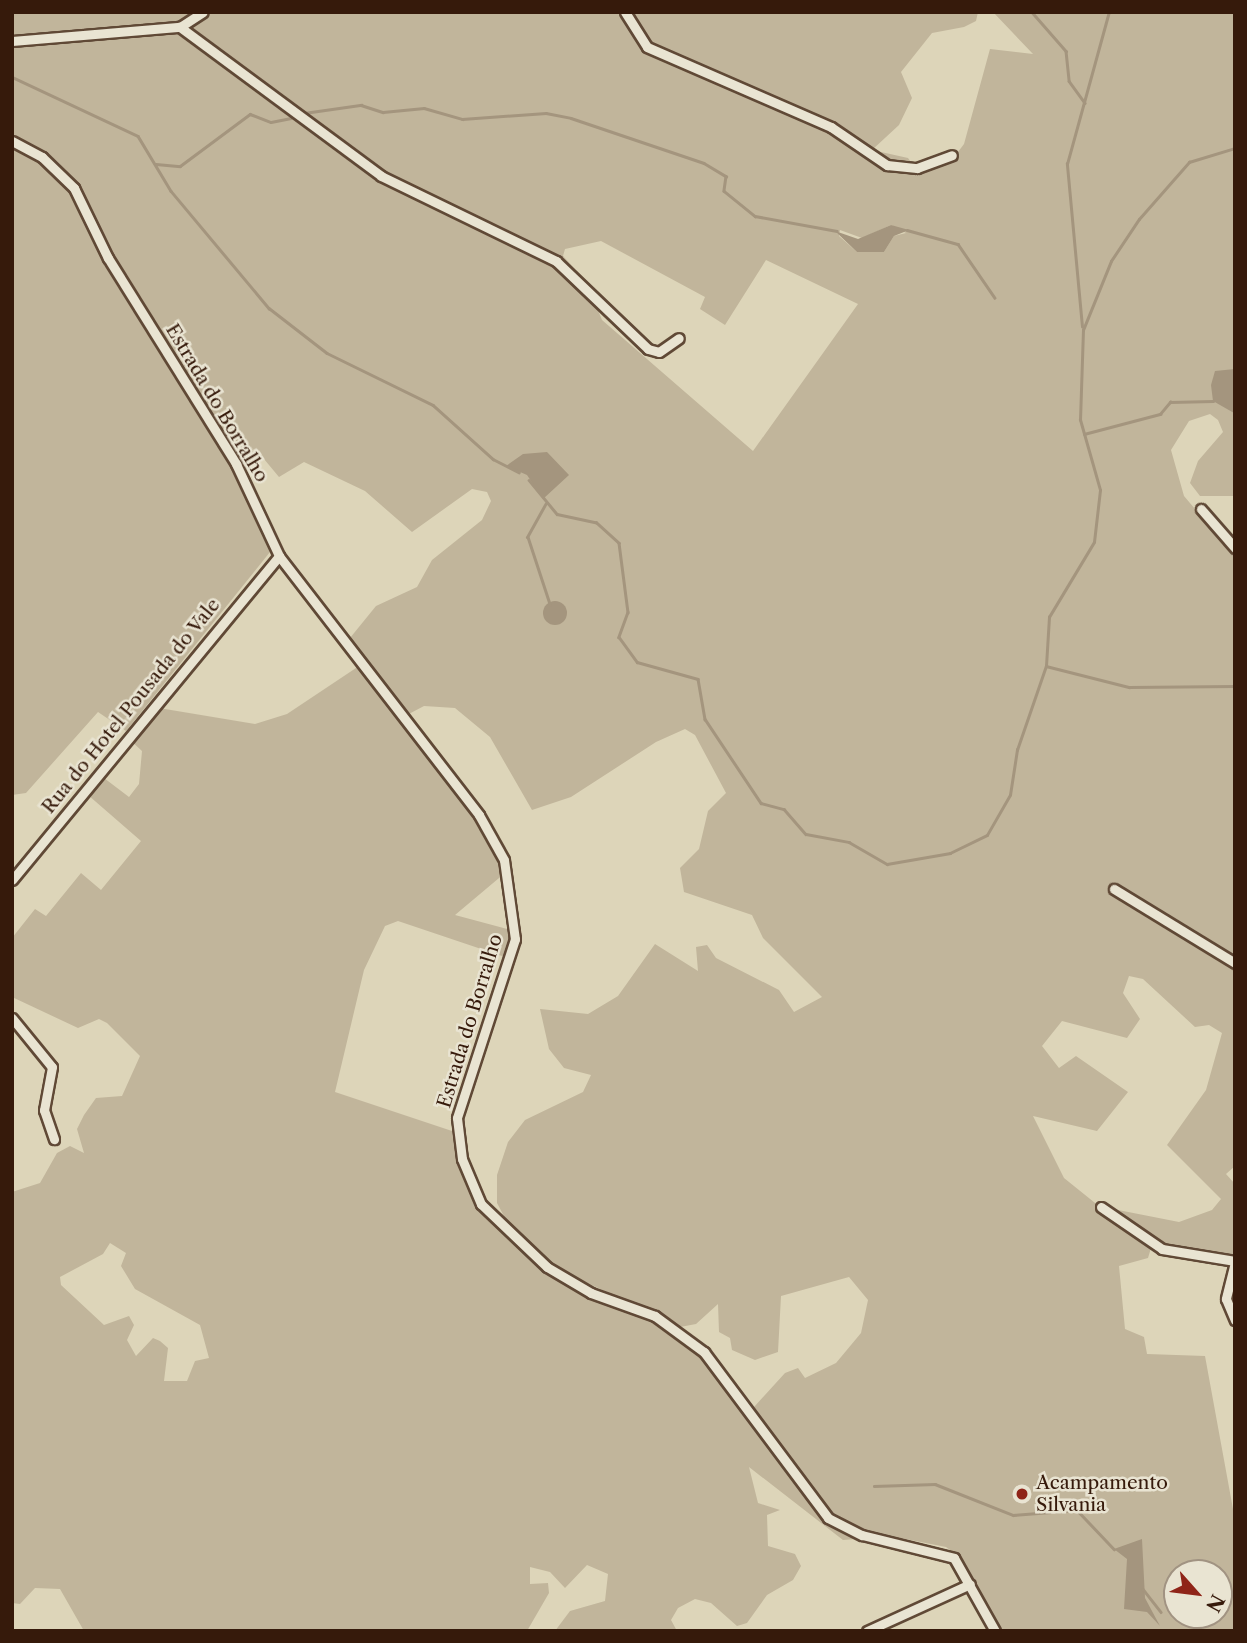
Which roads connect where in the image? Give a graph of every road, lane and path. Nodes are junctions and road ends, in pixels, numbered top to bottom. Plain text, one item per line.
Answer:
1 (203, 12) edge
2 (625, 12) edge
3 (180, 27) junction
4 (12, 41) edge
5 (12, 141) edge
6 (952, 155) dead end
7 (679, 338) dead end
8 (1200, 509) dead end
9 (1235, 548) edge
10 (279, 556) junction
11 (12, 880) edge
12 (1114, 889) dead end
13 (1235, 963) edge
14 (12, 1018) edge
15 (54, 1139) dead end
16 (1101, 1207) dead end
17 (1235, 1262) edge
18 (1235, 1320) edge
19 (970, 1584) junction
20 (867, 1631) edge
21 (995, 1631) edge

1 - 3 street
2 - 6 street
3 - 4 street
3 - 7 street
5 - 10 street, Estrada do Borralho
8 - 9 street
10 - 11 street, Rua do Hotel Pousada do Vale
10 - 19 street, Estrada do Borralho
12 - 13 street
14 - 15 street
16 - 17 street
17 - 18 street
19 - 20 street
19 - 21 street, Estrada do Borralho

